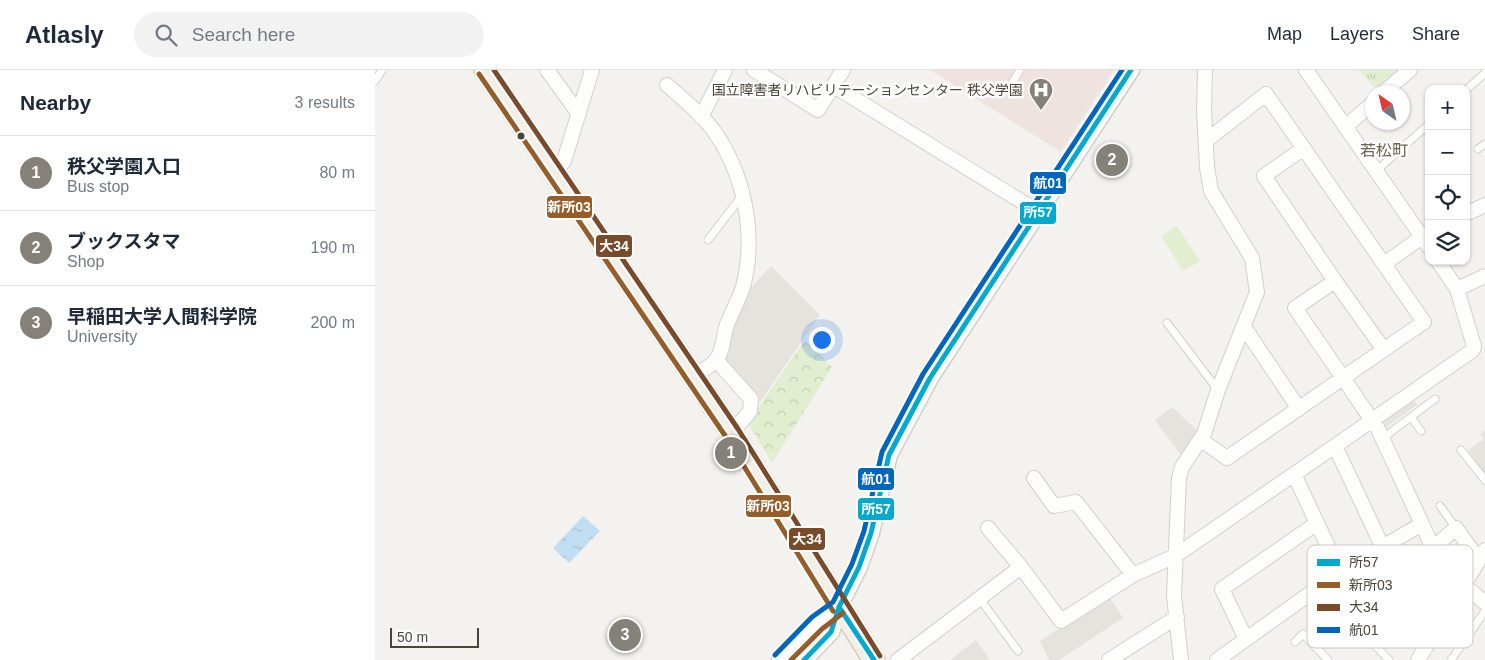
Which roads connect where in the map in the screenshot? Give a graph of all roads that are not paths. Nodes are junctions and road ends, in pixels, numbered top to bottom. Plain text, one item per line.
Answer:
1 (383, 70) edge
2 (485, 70) edge
3 (547, 70) edge
4 (592, 70) edge
5 (725, 70) edge
6 (755, 70) edge
7 (843, 70) edge
8 (1020, 70) edge
9 (1205, 70) edge
10 (1306, 70) edge
11 (1410, 70) edge
12 (1128, 71) edge
13 (1485, 73) edge
14 (375, 81) edge
15 (1012, 83) dead end
16 (667, 85) dead end
17 (1392, 85) edge
18 (834, 86) junction
19 (1470, 86) edge
20 (1365, 110) edge
21 (579, 114) junction
22 (701, 117) junction
23 (1345, 127) junction
24 (1425, 128) edge
25 (1207, 140) junction
26 (1485, 144) edge
27 (1304, 148) junction
28 (1477, 149) dead end
29 (555, 172) junction
30 (1377, 172) junction
31 (741, 197) junction
32 (1485, 205) edge
33 (1037, 212) junction
34 (1470, 212) edge
35 (1425, 238) edge
36 (708, 240) dead end
37 (1425, 240) edge
38 (1384, 264) junction
39 (1441, 265) edge
40 (1485, 276) edge
41 (1335, 281) junction
42 (1457, 289) junction
43 (1167, 323) dead end
44 (1244, 327) junction
45 (1384, 350) junction
46 (716, 360) junction
47 (694, 376) junction
48 (1343, 379) junction
49 (1218, 390) junction
50 (1435, 399) dead end
51 (1299, 409) junction
52 (1411, 418) junction
53 (1372, 421) junction
54 (1421, 431) dead end
55 (732, 433) junction
56 (1383, 438) junction
57 (1201, 440) junction
58 (1335, 446) junction
59 (1461, 450) dead end
60 (1294, 474) junction
61 (1034, 478) dead end
62 (1485, 480) edge
63 (1440, 506) dead end
64 (1317, 523) junction
65 (1422, 524) junction
66 (988, 528) dead end
67 (1456, 528) junction
68 (1327, 545) edge
69 (1382, 545) edge
70 (1388, 545) edge
71 (1432, 545) edge
72 (1436, 545) edge
73 (1482, 554) edge
74 (1175, 556) junction
75 (1021, 568) junction
76 (1473, 570) edge
77 (1133, 575) junction
78 (1473, 593) edge
79 (1307, 595) edge
80 (980, 599) junction
81 (1485, 603) edge
82 (839, 607) junction
83 (1485, 611) edge
84 (1177, 617) junction
85 (1473, 628) edge
86 (1246, 638) junction
87 (1307, 638) edge
88 (1295, 642) dead end
89 (1316, 648) edge
90 (1377, 648) edge
91 (1426, 648) edge
92 (1459, 648) edge
93 (1018, 651) dead end
94 (906, 658) edge
95 (780, 660) edge
96 (803, 660) edge
97 (874, 660) edge
98 (1109, 660) edge
99 (1181, 660) edge
100 (1217, 660) edge
101 (1328, 660) edge
102 (1389, 660) edge
103 (1418, 660) edge
104 (1451, 660) edge

1 - 14 lane
2 - 29 main road
3 - 21 street
4 - 21 street
5 - 22 street
6 - 18 street
7 - 18 street
8 - 15 lane
9 - 25 street
10 - 23 street
11 - 17 street
12 - 33 street
13 - 19 lane
16 - 22 street
18 - 33 street
20 - 23 street
21 - 29 street
22 - 31 street
23 - 30 street
24 - 30 lane
25 - 27 street
25 - 44 street
26 - 28 lane
27 - 38 street
27 - 41 street
29 - 47 main road
30 - 35 street
31 - 36 lane
31 - 46 street
32 - 34 street
33 - 82 street
37 - 38 street
38 - 45 street
39 - 42 street
40 - 42 street
41 - 45 street
41 - 48 street
42 - 53 street
43 - 49 lane
44 - 49 street
44 - 51 street
45 - 48 street
46 - 47 street
46 - 55 street
47 - 55 main road
48 - 51 street
48 - 53 street
49 - 57 street
50 - 52 lane
51 - 57 street
52 - 54 lane
52 - 56 lane
53 - 56 street
53 - 58 street
55 - 82 main road
56 - 65 street
57 - 74 street
58 - 60 street
58 - 69 street
59 - 62 lane
60 - 64 street
60 - 74 street
61 - 77 street
63 - 67 lane
64 - 68 street
64 - 86 street
65 - 70 street
65 - 71 street
66 - 75 street
67 - 72 street
67 - 73 street
73 - 76 street
74 - 77 street
74 - 84 street
75 - 77 street
75 - 80 street
78 - 81 street
79 - 86 street
80 - 93 lane
80 - 94 street
82 - 95 street
82 - 96 street
82 - 97 main road
83 - 85 lane
84 - 98 street
84 - 99 street
86 - 100 street
87 - 88 lane
89 - 101 lane
90 - 102 lane
91 - 103 street
92 - 104 lane

